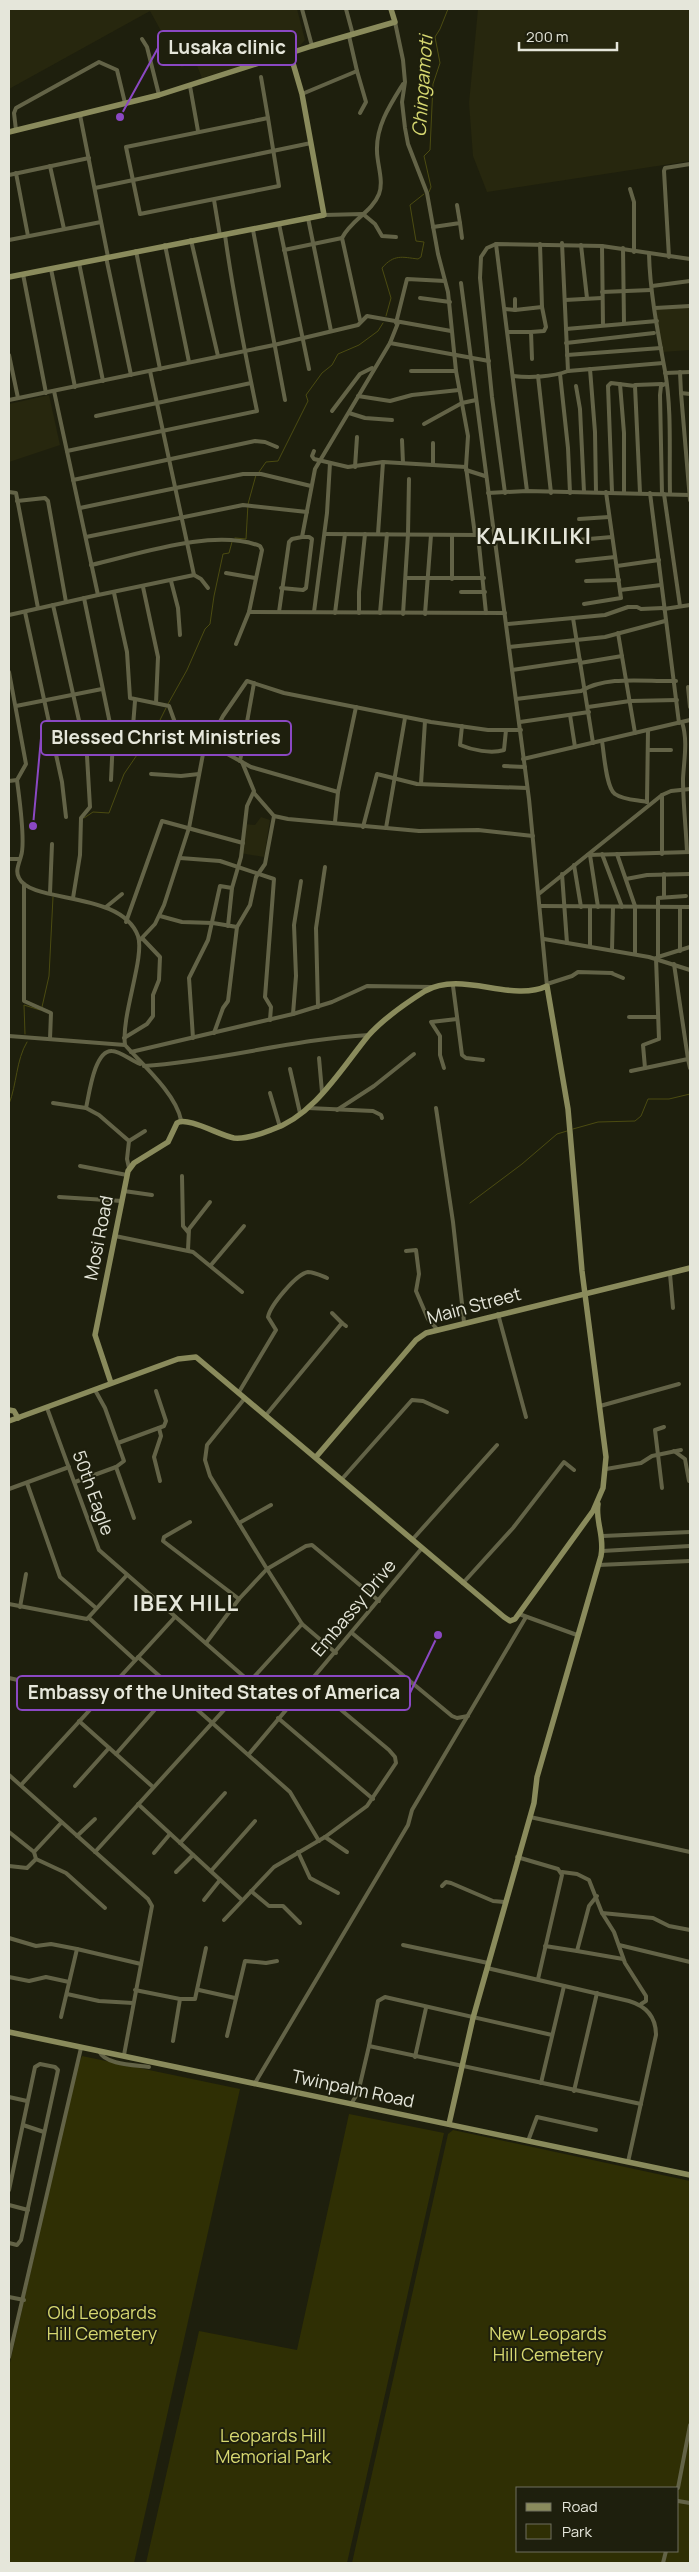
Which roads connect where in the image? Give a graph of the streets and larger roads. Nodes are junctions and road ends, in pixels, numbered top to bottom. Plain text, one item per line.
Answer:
1 (302, 9) edge
2 (346, 9) edge
3 (391, 9) edge
4 (395, 22) junction
5 (351, 35) junction
6 (142, 39) dead end
7 (312, 46) junction
8 (290, 53) junction
9 (357, 71) junction
10 (261, 77) dead end
11 (405, 82) junction
12 (190, 86) junction
13 (302, 94) junction
14 (159, 95) junction
15 (125, 103) junction
16 (360, 113) dead end
17 (80, 115) junction
18 (268, 118) junction
19 (16, 130) junction
20 (198, 131) junction
21 (9, 132) edge
22 (311, 144) junction
23 (274, 152) junction
24 (89, 158) junction
25 (690, 164) edge
26 (50, 166) junction
27 (16, 173) junction
28 (9, 175) edge
29 (131, 181) junction
30 (95, 188) junction
31 (630, 189) dead end
32 (214, 200) junction
33 (456, 205) dead end
34 (363, 214) junction
35 (324, 215) junction
36 (308, 218) junction
37 (101, 222) junction
38 (460, 223) junction
39 (279, 224) junction
40 (433, 227) junction
41 (64, 229) junction
42 (253, 230) junction
43 (222, 235) junction
44 (28, 236) junction
45 (396, 237) dead end
46 (342, 238) junction
47 (462, 238) dead end
48 (9, 240) edge
49 (191, 240) junction
50 (562, 243) junction
51 (313, 244) junction
52 (496, 244) junction
53 (540, 244) junction
54 (165, 245) junction
55 (581, 245) junction
56 (602, 246) junction
57 (623, 248) junction
58 (284, 250) junction
59 (136, 251) junction
60 (634, 252) junction
61 (649, 254) junction
62 (107, 257) junction
63 (669, 257) junction
64 (690, 259) edge
65 (79, 263) junction
66 (51, 269) junction
67 (23, 274) junction
68 (9, 277) edge
69 (445, 281) junction
70 (690, 281) edge
71 (461, 283) dead end
72 (652, 288) junction
73 (622, 291) junction
74 (602, 292) junction
75 (420, 298) dead end
76 (587, 298) junction
77 (602, 298) junction
78 (515, 299) dead end
79 (565, 300) junction
80 (450, 302) junction
81 (690, 306) edge
82 (542, 307) junction
83 (655, 308) junction
84 (505, 309) junction
85 (515, 310) junction
86 (360, 320) junction
87 (657, 321) junction
88 (397, 323) junction
89 (624, 323) junction
90 (602, 325) junction
91 (566, 329) junction
92 (331, 331) junction
93 (450, 331) junction
94 (508, 332) junction
95 (531, 332) junction
96 (654, 333) dead end
97 (303, 338) junction
98 (390, 343) junction
99 (566, 343) junction
100 (274, 345) junction
101 (661, 348) junction
102 (244, 350) junction
103 (455, 354) junction
104 (9, 355) edge
105 (566, 355) junction
106 (218, 356) junction
107 (470, 358) junction
108 (532, 359) dead end
109 (489, 361) junction
110 (188, 362) junction
111 (663, 363) junction
112 (309, 368) dead end
113 (374, 368) junction
114 (160, 369) junction
115 (590, 370) junction
116 (150, 371) junction
117 (411, 371) dead end
118 (456, 371) junction
119 (568, 371) junction
120 (680, 372) junction
121 (690, 372) edge
122 (665, 373) junction
123 (560, 374) junction
124 (131, 375) junction
125 (513, 376) junction
126 (538, 376) junction
127 (104, 381) junction
128 (251, 383) junction
129 (620, 384) junction
130 (664, 384) junction
131 (635, 385) junction
132 (576, 386) dead end
133 (75, 387) junction
134 (459, 390) junction
135 (54, 392) junction
136 (46, 393) junction
137 (681, 393) junction
138 (690, 394) edge
139 (358, 396) junction
140 (18, 398) junction
141 (9, 400) edge
142 (285, 400) dead end
143 (476, 400) junction
144 (157, 402) junction
145 (462, 403) junction
146 (332, 412) dead end
147 (349, 413) junction
148 (96, 416) dead end
149 (392, 420) dead end
150 (424, 424) dead end
151 (163, 431) junction
152 (357, 436) dead end
153 (402, 440) dead end
154 (433, 443) dead end
155 (277, 447) dead end
156 (67, 451) junction
157 (314, 451) dead end
158 (169, 460) junction
159 (321, 461) junction
160 (383, 462) junction
161 (403, 463) junction
162 (330, 464) junction
163 (432, 465) junction
164 (356, 467) junction
165 (466, 468) junction
166 (485, 476) junction
167 (409, 479) dead end
168 (74, 480) junction
169 (311, 486) junction
170 (175, 488) junction
171 (527, 491) junction
172 (9, 492) edge
173 (505, 492) junction
174 (551, 492) junction
175 (570, 492) junction
176 (584, 492) junction
177 (596, 492) junction
178 (606, 492) junction
179 (612, 492) junction
180 (624, 492) junction
181 (488, 493) junction
182 (640, 493) junction
183 (650, 493) junction
184 (663, 494) junction
185 (670, 494) junction
186 (690, 495) edge
187 (690, 500) edge
188 (17, 501) junction
189 (80, 508) junction
190 (307, 512) junction
191 (180, 516) junction
192 (609, 517) junction
193 (579, 519) dead end
194 (325, 534) junction
195 (345, 534) junction
196 (365, 534) junction
197 (378, 534) junction
198 (387, 534) junction
199 (408, 534) junction
200 (431, 535) junction
201 (452, 535) junction
202 (475, 535) junction
203 (86, 537) junction
204 (302, 537) junction
205 (612, 537) junction
206 (577, 540) dead end
207 (187, 544) junction
208 (615, 557) junction
209 (659, 560) junction
210 (577, 561) dead end
211 (92, 565) junction
212 (617, 566) junction
213 (226, 573) dead end
214 (194, 575) junction
215 (255, 578) junction
216 (406, 578) junction
217 (484, 578) junction
218 (428, 579) junction
219 (452, 580) junction
220 (619, 580) junction
221 (171, 581) junction
222 (586, 581) dead end
223 (661, 584) junction
224 (143, 587) junction
225 (208, 588) dead end
226 (281, 588) junction
227 (620, 590) junction
228 (461, 592) dead end
229 (485, 592) junction
230 (114, 593) junction
231 (98, 595) junction
232 (84, 598) junction
233 (66, 602) junction
234 (584, 604) dead end
235 (53, 605) junction
236 (690, 605) edge
237 (680, 606) junction
238 (38, 608) junction
239 (663, 609) junction
240 (25, 612) junction
241 (249, 612) junction
242 (279, 612) junction
243 (314, 612) junction
244 (335, 613) junction
245 (359, 613) junction
246 (380, 613) junction
247 (486, 613) junction
248 (505, 613) junction
249 (9, 614) edge
250 (403, 614) junction
251 (424, 614) junction
252 (573, 618) junction
253 (665, 622) junction
254 (507, 624) junction
255 (618, 633) junction
256 (180, 635) dead end
257 (576, 640) junction
258 (236, 644) dead end
259 (509, 647) junction
260 (622, 656) junction
261 (580, 662) junction
262 (512, 670) junction
263 (9, 672) edge
264 (627, 680) junction
265 (676, 681) junction
266 (254, 683) junction
267 (688, 687) dead end
268 (585, 688) junction
269 (102, 689) junction
270 (72, 694) junction
271 (516, 699) junction
272 (678, 700) junction
273 (44, 701) junction
274 (135, 701) junction
275 (630, 701) junction
276 (156, 703) junction
277 (16, 706) junction
278 (356, 707) junction
279 (690, 707) edge
280 (588, 710) junction
281 (570, 715) junction
282 (405, 718) junction
283 (690, 720) edge
284 (424, 721) junction
285 (520, 722) junction
286 (681, 722) junction
287 (134, 726) dead end
288 (462, 726) junction
289 (506, 730) junction
290 (521, 730) junction
291 (648, 730) junction
292 (635, 733) junction
293 (602, 741) junction
294 (209, 743) junction
295 (592, 743) junction
296 (575, 747) junction
297 (648, 750) junction
298 (671, 750) dead end
299 (523, 759) junction
300 (241, 762) junction
301 (504, 766) dead end
302 (525, 767) junction
303 (690, 767) edge
304 (684, 768) junction
305 (151, 774) dead end
306 (199, 774) junction
307 (394, 779) junction
308 (17, 780) junction
309 (111, 780) dead end
310 (9, 781) edge
311 (421, 784) junction
312 (527, 788) junction
313 (690, 789) edge
314 (684, 790) junction
315 (338, 792) junction
316 (254, 793) junction
317 (662, 796) junction
318 (647, 804) junction
319 (688, 813) edge
320 (274, 816) junction
321 (66, 817) dead end
322 (335, 822) junction
323 (363, 827) junction
324 (189, 828) junction
325 (386, 828) junction
326 (688, 835) edge
327 (533, 836) junction
328 (242, 843) junction
329 (52, 844) dead end
330 (688, 852) edge
331 (602, 854) junction
332 (617, 854) junction
333 (662, 854) junction
334 (589, 855) junction
335 (180, 858) junction
336 (9, 859) edge
337 (20, 859) junction
338 (574, 865) junction
339 (239, 866) junction
340 (325, 867) dead end
341 (260, 872) junction
342 (562, 874) junction
343 (664, 874) junction
344 (690, 874) edge
345 (626, 879) junction
346 (301, 881) dead end
347 (24, 884) junction
348 (232, 888) junction
349 (50, 893) junction
350 (540, 893) junction
351 (122, 894) dead end
352 (664, 896) junction
353 (686, 896) dead end
354 (73, 898) junction
355 (541, 906) junction
356 (635, 906) junction
357 (106, 907) junction
358 (566, 907) junction
359 (582, 907) junction
360 (590, 907) junction
361 (598, 907) junction
362 (613, 907) junction
363 (622, 907) junction
364 (658, 907) junction
365 (680, 907) junction
366 (690, 907) edge
367 (160, 916) junction
368 (126, 922) junction
369 (214, 923) junction
370 (228, 926) junction
371 (237, 927) junction
372 (544, 939) junction
373 (140, 940) junction
374 (567, 943) junction
375 (590, 946) junction
376 (690, 947) edge
377 (612, 950) junction
378 (680, 950) junction
379 (635, 954) junction
380 (657, 958) junction
381 (676, 966) junction
382 (690, 970) edge
383 (624, 978) dead end
384 (547, 985) junction
385 (453, 986) junction
386 (433, 987) junction
387 (318, 1007) junction
388 (293, 1014) junction
389 (657, 1016) junction
390 (629, 1017) dead end
391 (457, 1019) junction
392 (270, 1020) junction
393 (214, 1033) junction
394 (369, 1035) junction
395 (9, 1036) edge
396 (124, 1038) junction
397 (193, 1038) junction
398 (50, 1039) junction
399 (125, 1045) junction
400 (131, 1052) junction
401 (414, 1054) dead end
402 (319, 1058) dead end
403 (688, 1059) junction
404 (483, 1060) dead end
405 (142, 1065) junction
406 (290, 1068) dead end
407 (444, 1068) dead end
408 (645, 1068) junction
409 (690, 1068) edge
410 (631, 1071) dead end
411 (322, 1092) junction
412 (270, 1093) dead end
413 (53, 1103) dead end
414 (86, 1108) junction
415 (306, 1108) junction
416 (436, 1108) dead end
417 (337, 1110) junction
418 (300, 1113) junction
419 (382, 1118) dead end
420 (181, 1120) junction
421 (280, 1127) junction
422 (145, 1131) dead end
423 (130, 1141) junction
424 (80, 1166) dead end
425 (129, 1168) junction
426 (127, 1175) junction
427 (182, 1176) dead end
428 (124, 1191) junction
429 (152, 1195) dead end
430 (59, 1197) dead end
431 (122, 1201) junction
432 (210, 1202) dead end
433 (244, 1226) dead end
434 (188, 1232) junction
435 (115, 1236) junction
436 (188, 1250) junction
437 (406, 1251) dead end
438 (212, 1266) junction
439 (690, 1268) edge
440 (670, 1274) junction
441 (327, 1278) dead end
442 (242, 1292) dead end
443 (586, 1294) junction
444 (673, 1308) dead end
445 (332, 1313) dead end
446 (498, 1314) junction
447 (464, 1322) junction
448 (437, 1329) junction
449 (111, 1384) junction
450 (679, 1384) dead end
451 (95, 1390) junction
452 (156, 1391) dead end
453 (239, 1392) junction
454 (245, 1398) junction
455 (600, 1406) junction
456 (47, 1408) junction
457 (9, 1410) edge
458 (447, 1412) dead end
459 (266, 1415) junction
460 (526, 1417) dead end
461 (18, 1418) junction
462 (9, 1421) edge
463 (664, 1427) dead end
464 (159, 1428) junction
465 (118, 1444) junction
466 (498, 1445) dead end
467 (681, 1450) dead end
468 (674, 1451) junction
469 (658, 1454) junction
470 (316, 1457) junction
471 (69, 1467) junction
472 (116, 1467) junction
473 (606, 1468) junction
474 (574, 1470) dead end
475 (342, 1479) junction
476 (160, 1481) dead end
477 (689, 1481) dead end
478 (75, 1482) junction
479 (27, 1483) junction
480 (662, 1488) dead end
481 (9, 1489) edge
482 (599, 1499) junction
483 (271, 1505) dead end
484 (589, 1516) junction
485 (598, 1517) junction
486 (134, 1518) dead end
487 (190, 1522) dead end
488 (239, 1522) junction
489 (690, 1532) edge
490 (602, 1536) junction
491 (412, 1540) junction
492 (690, 1546) edge
493 (422, 1548) junction
494 (602, 1551) junction
495 (690, 1561) edge
496 (598, 1565) junction
497 (267, 1569) junction
498 (26, 1574) dead end
499 (127, 1575) junction
500 (463, 1584) junction
501 (239, 1599) junction
502 (379, 1601) junction
503 (9, 1604) edge
504 (20, 1607) junction
505 (96, 1608) junction
506 (519, 1614) junction
507 (174, 1617) junction
508 (526, 1617) junction
509 (89, 1618) junction
510 (302, 1624) junction
511 (352, 1633) junction
512 (577, 1634) junction
513 (206, 1644) junction
514 (336, 1653) junction
515 (137, 1658) junction
516 (9, 1678) edge
517 (249, 1681) junction
518 (309, 1683) junction
519 (47, 1684) dead end
520 (173, 1689) junction
521 (468, 1716) junction
522 (278, 1718) junction
523 (79, 1721) junction
524 (212, 1722) junction
525 (109, 1748) junction
526 (116, 1754) junction
527 (248, 1754) junction
528 (9, 1775) edge
529 (21, 1785) junction
530 (75, 1786) dead end
531 (153, 1788) junction
532 (225, 1793) dead end
533 (373, 1799) junction
534 (138, 1804) junction
535 (530, 1817) junction
536 (94, 1819) dead end
537 (255, 1821) dead end
538 (61, 1823) junction
539 (9, 1832) edge
540 (170, 1834) junction
541 (77, 1836) junction
542 (325, 1837) junction
543 (319, 1841) junction
544 (180, 1843) junction
545 (34, 1852) junction
546 (95, 1852) junction
547 (298, 1852) junction
548 (346, 1852) dead end
549 (690, 1852) edge
550 (154, 1853) dead end
551 (193, 1855) junction
552 (517, 1857) junction
553 (36, 1859) junction
554 (9, 1866) edge
555 (211, 1871) junction
556 (176, 1872) dead end
557 (562, 1872) junction
558 (220, 1880) junction
559 (442, 1886) dead end
560 (251, 1891) junction
561 (338, 1893) dead end
562 (597, 1896) junction
563 (204, 1900) dead end
564 (242, 1900) junction
565 (504, 1902) junction
566 (105, 1908) dead end
567 (602, 1913) junction
568 (224, 1920) dead end
569 (300, 1923) dead end
570 (690, 1930) edge
571 (9, 1938) edge
572 (403, 1945) dead end
573 (619, 1945) junction
574 (546, 1946) junction
575 (206, 1948) dead end
576 (77, 1949) junction
577 (577, 1951) junction
578 (623, 1959) junction
579 (277, 1962) dead end
580 (690, 1962) edge
581 (141, 1964) junction
582 (487, 1965) junction
583 (9, 1977) edge
584 (538, 1979) junction
585 (69, 1982) junction
586 (564, 1986) junction
587 (135, 1990) junction
588 (199, 1990) junction
589 (597, 1993) junction
590 (67, 1994) junction
591 (235, 1998) junction
592 (180, 2000) junction
593 (133, 2004) junction
594 (641, 2004) junction
595 (426, 2008) junction
596 (60, 2018) dead end
597 (473, 2018) junction
598 (9, 2032) edge
599 (552, 2035) junction
600 (227, 2036) dead end
601 (173, 2041) dead end
602 (369, 2046) junction
603 (81, 2048) junction
604 (100, 2051) junction
605 (124, 2055) junction
606 (415, 2056) junction
607 (149, 2067) dead end
608 (462, 2067) junction
609 (255, 2083) junction
610 (540, 2083) junction
611 (574, 2091) junction
612 (9, 2097) edge
613 (27, 2101) junction
614 (351, 2104) junction
615 (641, 2104) junction
616 (449, 2124) junction
617 (23, 2125) junction
618 (596, 2130) dead end
619 (44, 2132) junction
620 (528, 2141) junction
621 (628, 2162) junction
622 (690, 2176) edge
623 (10, 2177) edge
624 (9, 2190) edge
625 (9, 2205) edge
626 (28, 2210) junction
627 (9, 2243) edge
628 (9, 2297) edge
629 (24, 2300) junction
630 (9, 2357) edge
631 (690, 2425) edge
632 (678, 2487) edge

1 - 7 street
2 - 5 street
3 - 4 street
4 - 5 street
4 - 11 street
5 - 7 street
5 - 9 street
6 - 14 street
7 - 8 street
8 - 12 street
8 - 13 street
9 - 13 street
9 - 16 street
10 - 18 street
11 - 34 street
11 - 40 street
12 - 14 street
12 - 20 street
13 - 22 street
14 - 15 street
15 - 17 street
15 - 19 street
17 - 19 street
17 - 24 street
18 - 20 street
18 - 23 street
19 - 21 street
20 - 29 street
22 - 23 street
22 - 35 street
23 - 29 street
23 - 32 street
24 - 26 street
24 - 30 street
25 - 63 street
26 - 27 street
26 - 41 street
27 - 28 street
27 - 44 street
29 - 30 street
29 - 32 street
30 - 37 street
31 - 60 street
32 - 43 street
33 - 38 street
34 - 35 street
34 - 45 street
34 - 46 street
35 - 36 street
36 - 39 street
36 - 51 street
37 - 41 street
37 - 62 street
38 - 40 street
38 - 47 street
39 - 42 street
39 - 58 street
40 - 69 street
41 - 44 street
42 - 43 street
42 - 100 street
43 - 49 street
43 - 102 street
44 - 48 street
46 - 51 street
46 - 86 street
49 - 54 street
49 - 106 street
50 - 53 street
50 - 55 street
50 - 79 street
51 - 58 street
51 - 92 street
52 - 53 street
52 - 84 street
52 - 109 street
53 - 82 street
54 - 59 street
54 - 110 street
55 - 56 street
55 - 76 street
56 - 57 street
56 - 74 street
57 - 60 street
57 - 73 street
58 - 97 street
59 - 62 street
59 - 114 street
60 - 61 street
61 - 63 street
61 - 72 street
62 - 65 street
62 - 124 street
63 - 64 street
65 - 66 street
65 - 127 street
66 - 67 street
66 - 133 street
67 - 68 street
67 - 136 street
69 - 80 street
69 - 88 street
70 - 72 street
71 - 107 street
72 - 73 street
72 - 83 street
73 - 74 street
73 - 89 street
74 - 77 street
75 - 80 street
76 - 77 street
76 - 79 street
77 - 90 street
78 - 85 street
79 - 91 street
80 - 93 street
81 - 83 street
82 - 85 street
82 - 95 street
83 - 87 street
84 - 85 street
84 - 94 street
86 - 88 street
86 - 92 street
87 - 89 street
87 - 101 street
88 - 93 street
88 - 98 street
89 - 90 street
90 - 91 street
91 - 99 street
92 - 97 street
93 - 103 street
94 - 95 street
94 - 125 street
95 - 108 street
96 - 99 street
97 - 100 street
97 - 112 street
98 - 103 street
98 - 113 street
99 - 105 street
100 - 102 street
100 - 142 street
101 - 105 street
101 - 111 street
102 - 106 street
102 - 128 street
103 - 107 street
103 - 118 street
104 - 140 street
105 - 119 street
106 - 110 street
107 - 109 street
107 - 143 street
109 - 173 street
110 - 114 street
111 - 115 street
111 - 122 street
113 - 139 street
113 - 146 street
114 - 116 street
115 - 119 street
115 - 177 street
116 - 124 street
116 - 144 street
117 - 118 street
118 - 134 street
119 - 123 street
120 - 121 street
120 - 122 street
120 - 137 street
122 - 130 street
123 - 126 street
123 - 175 street
124 - 127 street
125 - 126 street
125 - 171 street
126 - 174 street
127 - 133 street
128 - 144 street
128 - 151 street
129 - 131 street
129 - 179 street
129 - 180 street
130 - 131 street
130 - 184 street
130 - 185 street
131 - 182 street
132 - 176 street
133 - 135 street
134 - 139 street
134 - 145 street
135 - 136 street
135 - 156 street
136 - 140 street
137 - 138 street
137 - 186 street
139 - 147 street
140 - 141 street
143 - 145 street
143 - 166 street
144 - 148 street
144 - 151 street
145 - 150 street
145 - 165 street
147 - 149 street
147 - 159 street
151 - 156 street
151 - 158 street
152 - 164 street
153 - 161 street
154 - 163 street
155 - 158 street
156 - 168 street
157 - 159 street
158 - 168 street
158 - 170 street
159 - 162 street
159 - 169 street
160 - 161 street
160 - 164 street
160 - 197 street
161 - 163 street
162 - 164 street
162 - 194 street
163 - 165 street
165 - 166 street
165 - 202 street
166 - 181 street
167 - 199 street
168 - 189 street
169 - 170 street
169 - 190 street
170 - 189 street
170 - 191 street
171 - 173 street
171 - 174 street
172 - 188 street
173 - 181 street
174 - 175 street
175 - 176 street
176 - 177 street
177 - 178 street
178 - 179 street
178 - 192 street
179 - 180 street
180 - 182 street
181 - 248 street
182 - 183 street
183 - 184 street
183 - 209 street
184 - 185 street
184 - 237 street
185 - 186 street
186 - 187 street
188 - 233 street
188 - 238 street
189 - 203 street
190 - 191 street
190 - 204 street
191 - 203 street
191 - 207 street
192 - 193 street
192 - 205 street
194 - 195 street
194 - 243 street
195 - 196 street
195 - 244 street
196 - 197 street
196 - 245 street
197 - 198 street
198 - 199 street
198 - 246 street
199 - 200 street
199 - 216 street
200 - 201 street
200 - 218 street
201 - 202 street
201 - 219 street
202 - 217 street
203 - 211 street
204 - 226 street
204 - 226 street
205 - 206 street
205 - 208 street
207 - 211 street
207 - 214 street
207 - 215 street
208 - 210 street
208 - 212 street
209 - 212 street
209 - 223 street
211 - 231 street
212 - 220 street
213 - 215 street
214 - 221 street
214 - 225 street
215 - 241 street
216 - 218 street
216 - 250 street
217 - 219 street
217 - 229 street
218 - 219 street
218 - 251 street
220 - 222 street
220 - 227 street
221 - 224 street
221 - 256 street
223 - 227 street
223 - 239 street
224 - 230 street
224 - 276 street
226 - 242 street
227 - 234 street
228 - 229 street
229 - 247 street
230 - 231 street
230 - 274 street
231 - 232 street
232 - 233 street
232 - 269 street
233 - 235 street
235 - 238 street
235 - 270 street
236 - 237 street
237 - 239 street
238 - 240 street
239 - 252 street
239 - 253 street
240 - 249 street
240 - 273 street
241 - 242 street
241 - 258 street
242 - 243 street
243 - 244 street
244 - 245 street
245 - 246 street
246 - 250 street
247 - 248 street
247 - 251 street
248 - 254 street
250 - 251 street
252 - 254 street
252 - 257 street
253 - 255 street
253 - 265 street
254 - 259 street
255 - 257 street
255 - 260 street
257 - 259 street
257 - 261 street
259 - 262 street
260 - 261 street
260 - 264 street
261 - 262 street
261 - 268 street
262 - 271 street
263 - 277 street
264 - 265 street
264 - 268 street
264 - 275 street
265 - 272 street
266 - 278 street
266 - 294 street
266 - 300 street
267 - 279 street
268 - 271 street
268 - 280 street
269 - 270 street
269 - 309 street
270 - 273 street
270 - 354 street
271 - 285 street
272 - 275 street
272 - 286 street
273 - 277 street
273 - 321 street
274 - 276 street
274 - 287 street
275 - 280 street
275 - 292 street
276 - 294 street
277 - 308 street
278 - 282 street
278 - 315 street
280 - 281 street
280 - 295 street
281 - 285 street
281 - 296 street
282 - 284 street
282 - 307 street
283 - 286 street
284 - 288 street
284 - 311 street
285 - 290 street
286 - 291 street
286 - 304 street
288 - 289 street
288 - 289 street
289 - 290 street
290 - 299 street
291 - 292 street
291 - 297 street
292 - 293 street
293 - 295 street
293 - 318 street
294 - 300 street
294 - 306 street
295 - 296 street
296 - 299 street
297 - 298 street
297 - 318 street
299 - 302 street
300 - 315 street
300 - 316 street
301 - 302 street
302 - 312 street
303 - 304 street
304 - 314 street
305 - 306 street
306 - 324 street
307 - 311 street
307 - 323 street
307 - 325 street
308 - 310 street
308 - 337 street
311 - 312 street
312 - 327 street
313 - 314 street
314 - 317 street
314 - 319 street
315 - 322 street
316 - 320 street
316 - 328 street
317 - 318 street
317 - 333 street
318 - 334 street
319 - 326 street
320 - 322 street
320 - 341 street
322 - 323 street
323 - 325 street
324 - 328 street
324 - 335 street
324 - 368 street
325 - 327 street
326 - 330 street
327 - 350 street
328 - 339 street
329 - 349 street
330 - 333 street
331 - 332 street
331 - 334 street
331 - 363 street
332 - 333 street
332 - 345 street
334 - 338 street
334 - 361 street
335 - 339 street
335 - 367 street
336 - 337 street
337 - 347 street
338 - 342 street
338 - 359 street
339 - 341 street
339 - 348 street
340 - 387 street
341 - 371 street
341 - 392 street
342 - 350 street
342 - 358 street
343 - 344 street
343 - 345 street
343 - 352 street
345 - 356 street
346 - 388 street
347 - 349 street
347 - 398 street
348 - 369 street
348 - 370 street
349 - 354 street
350 - 355 street
351 - 357 street
352 - 353 street
352 - 364 street
354 - 357 street
355 - 358 street
355 - 372 street
356 - 363 street
356 - 364 street
356 - 379 street
357 - 368 street
358 - 359 street
358 - 374 street
359 - 360 street
360 - 361 street
360 - 375 street
361 - 362 street
362 - 363 street
362 - 377 street
364 - 365 street
364 - 380 street
365 - 366 street
365 - 378 street
367 - 369 street
367 - 373 street
368 - 373 street
369 - 370 street
369 - 397 street
370 - 371 street
371 - 393 street
372 - 374 street
372 - 384 street
373 - 396 street
373 - 396 street
374 - 375 street
375 - 377 street
376 - 378 street
377 - 379 street
378 - 380 street
379 - 380 street
380 - 381 street
380 - 389 street
381 - 382 street
381 - 403 street
383 - 384 street
384 - 385 street
384 - 443 street
385 - 386 street
385 - 391 street
386 - 387 street
386 - 394 street
387 - 388 street
388 - 392 street
389 - 390 street
389 - 408 street
391 - 404 street
391 - 407 street
392 - 393 street
393 - 397 street
394 - 405 street
394 - 411 street
395 - 398 street
396 - 399 street
397 - 400 street
398 - 399 street
399 - 400 street
400 - 405 street
401 - 417 street
402 - 411 street
403 - 408 street
403 - 409 street
405 - 414 street
405 - 420 street
406 - 418 street
408 - 410 street
411 - 415 street
412 - 421 street
413 - 414 street
414 - 423 street
415 - 417 street
415 - 418 street
416 - 447 street
417 - 419 street
418 - 421 street
420 - 421 street
420 - 425 street
422 - 423 street
423 - 425 street
424 - 426 street
425 - 426 street, Mosi Road
426 - 428 street, Mosi Road
427 - 434 street
428 - 429 street
428 - 431 street, Mosi Road
430 - 431 street
431 - 435 street, Mosi Road
432 - 434 street
433 - 438 street
434 - 436 street
435 - 436 street
435 - 449 street, Mosi Road
436 - 438 street
437 - 448 street
438 - 442 street
439 - 440 street, Main Street
440 - 443 street, Main Street
440 - 444 street
441 - 453 street
443 - 446 street, Main Street
443 - 455 street
445 - 459 street
446 - 447 street, Main Street
446 - 460 street
447 - 448 street, Main Street
448 - 470 street, Main Street
449 - 451 street
449 - 453 street
450 - 455 street
451 - 456 street
451 - 465 street
452 - 464 street
453 - 454 street
454 - 459 street
454 - 488 street
455 - 473 street
456 - 461 street
456 - 471 street, 50th Eagle
457 - 461 street
458 - 475 street
459 - 470 street
461 - 462 street
463 - 469 street
464 - 465 street
464 - 476 street
465 - 472 street
466 - 491 street
467 - 468 street
468 - 469 street
468 - 477 street
469 - 473 street
469 - 480 street
470 - 475 street
471 - 478 street, 50th Eagle
471 - 479 street
472 - 478 street
472 - 486 street
473 - 482 street
474 - 500 street
475 - 491 street
478 - 499 street, 50th Eagle
479 - 481 street
479 - 505 street
482 - 484 street
482 - 485 street
483 - 488 street
484 - 485 street
484 - 506 street
485 - 490 street
487 - 501 street
488 - 497 street
489 - 490 street
490 - 494 street
491 - 493 street
492 - 494 street
493 - 500 street
493 - 502 street, Embassy Drive
494 - 496 street
495 - 496 street
496 - 512 street
497 - 501 street
497 - 502 street
497 - 510 street
498 - 504 street
499 - 505 street
499 - 507 street, 50th Eagle
500 - 506 street
501 - 513 street
502 - 511 street, Embassy Drive
503 - 504 street
504 - 509 street
505 - 509 street
506 - 508 street
507 - 513 street, 50th Eagle
507 - 515 street
508 - 512 street
508 - 521 street
509 - 515 street
510 - 514 street
510 - 517 street
511 - 514 street, Embassy Drive
511 - 521 street
512 - 535 street
513 - 517 street, 50th Eagle
514 - 518 street, Embassy Drive
515 - 520 street
515 - 523 street
516 - 519 street
517 - 524 street
518 - 522 street, Embassy Drive
518 - 533 street
520 - 524 street
520 - 526 street
521 - 609 street
522 - 527 street, Embassy Drive
522 - 533 street
523 - 525 street
523 - 529 street
524 - 527 street
524 - 531 street
525 - 526 street
525 - 530 street
526 - 531 street
527 - 543 street
528 - 529 street
529 - 538 street
531 - 534 street
532 - 544 street
533 - 542 street
534 - 540 street
534 - 546 street
535 - 549 street
535 - 552 street
536 - 541 street
537 - 555 street
538 - 541 street
538 - 545 street
539 - 545 street
540 - 544 street
540 - 550 street
541 - 546 street
542 - 543 street
542 - 548 street
543 - 547 street
544 - 551 street
545 - 553 street
546 - 581 street
547 - 560 street
547 - 561 street
551 - 555 street
551 - 556 street
552 - 557 street
552 - 565 street
553 - 554 street
553 - 566 street
555 - 558 street
557 - 562 street
557 - 574 street
558 - 563 street
558 - 564 street
559 - 565 street
560 - 564 street
560 - 569 street
562 - 567 street
562 - 577 street
564 - 568 street
565 - 582 street
567 - 570 street
567 - 573 street
571 - 576 street
572 - 582 street
573 - 578 street
573 - 580 street
574 - 577 street
574 - 584 street
575 - 588 street
576 - 581 street
576 - 585 street
577 - 578 street
578 - 594 street
579 - 591 street
581 - 587 street
582 - 584 street
582 - 597 street
583 - 585 street
584 - 586 street
585 - 590 street
586 - 589 street
586 - 599 street
587 - 592 street
587 - 593 street
588 - 591 street
588 - 592 street
589 - 594 street
589 - 611 street
590 - 593 street
590 - 596 street
591 - 600 street
592 - 601 street
593 - 605 street
594 - 615 street
595 - 597 street
595 - 602 street
595 - 606 street
597 - 599 street
597 - 608 street
598 - 603 street, Twinpalm Road
599 - 610 street
602 - 606 street
602 - 614 street
603 - 604 street, Twinpalm Road
603 - 629 street
604 - 605 street, Twinpalm Road
604 - 607 street
605 - 609 street, Twinpalm Road
606 - 608 street
608 - 610 street
608 - 616 street
609 - 614 street, Twinpalm Road
610 - 611 street
611 - 615 street
612 - 613 street
613 - 617 street
613 - 619 street
614 - 616 street, Twinpalm Road
615 - 621 street
616 - 620 street, Twinpalm Road
617 - 619 street
617 - 623 street
618 - 620 street
619 - 626 street
620 - 621 street, Twinpalm Road
621 - 622 street, Twinpalm Road
623 - 624 street
625 - 626 street
626 - 627 street
628 - 629 street
629 - 630 street
631 - 632 street

